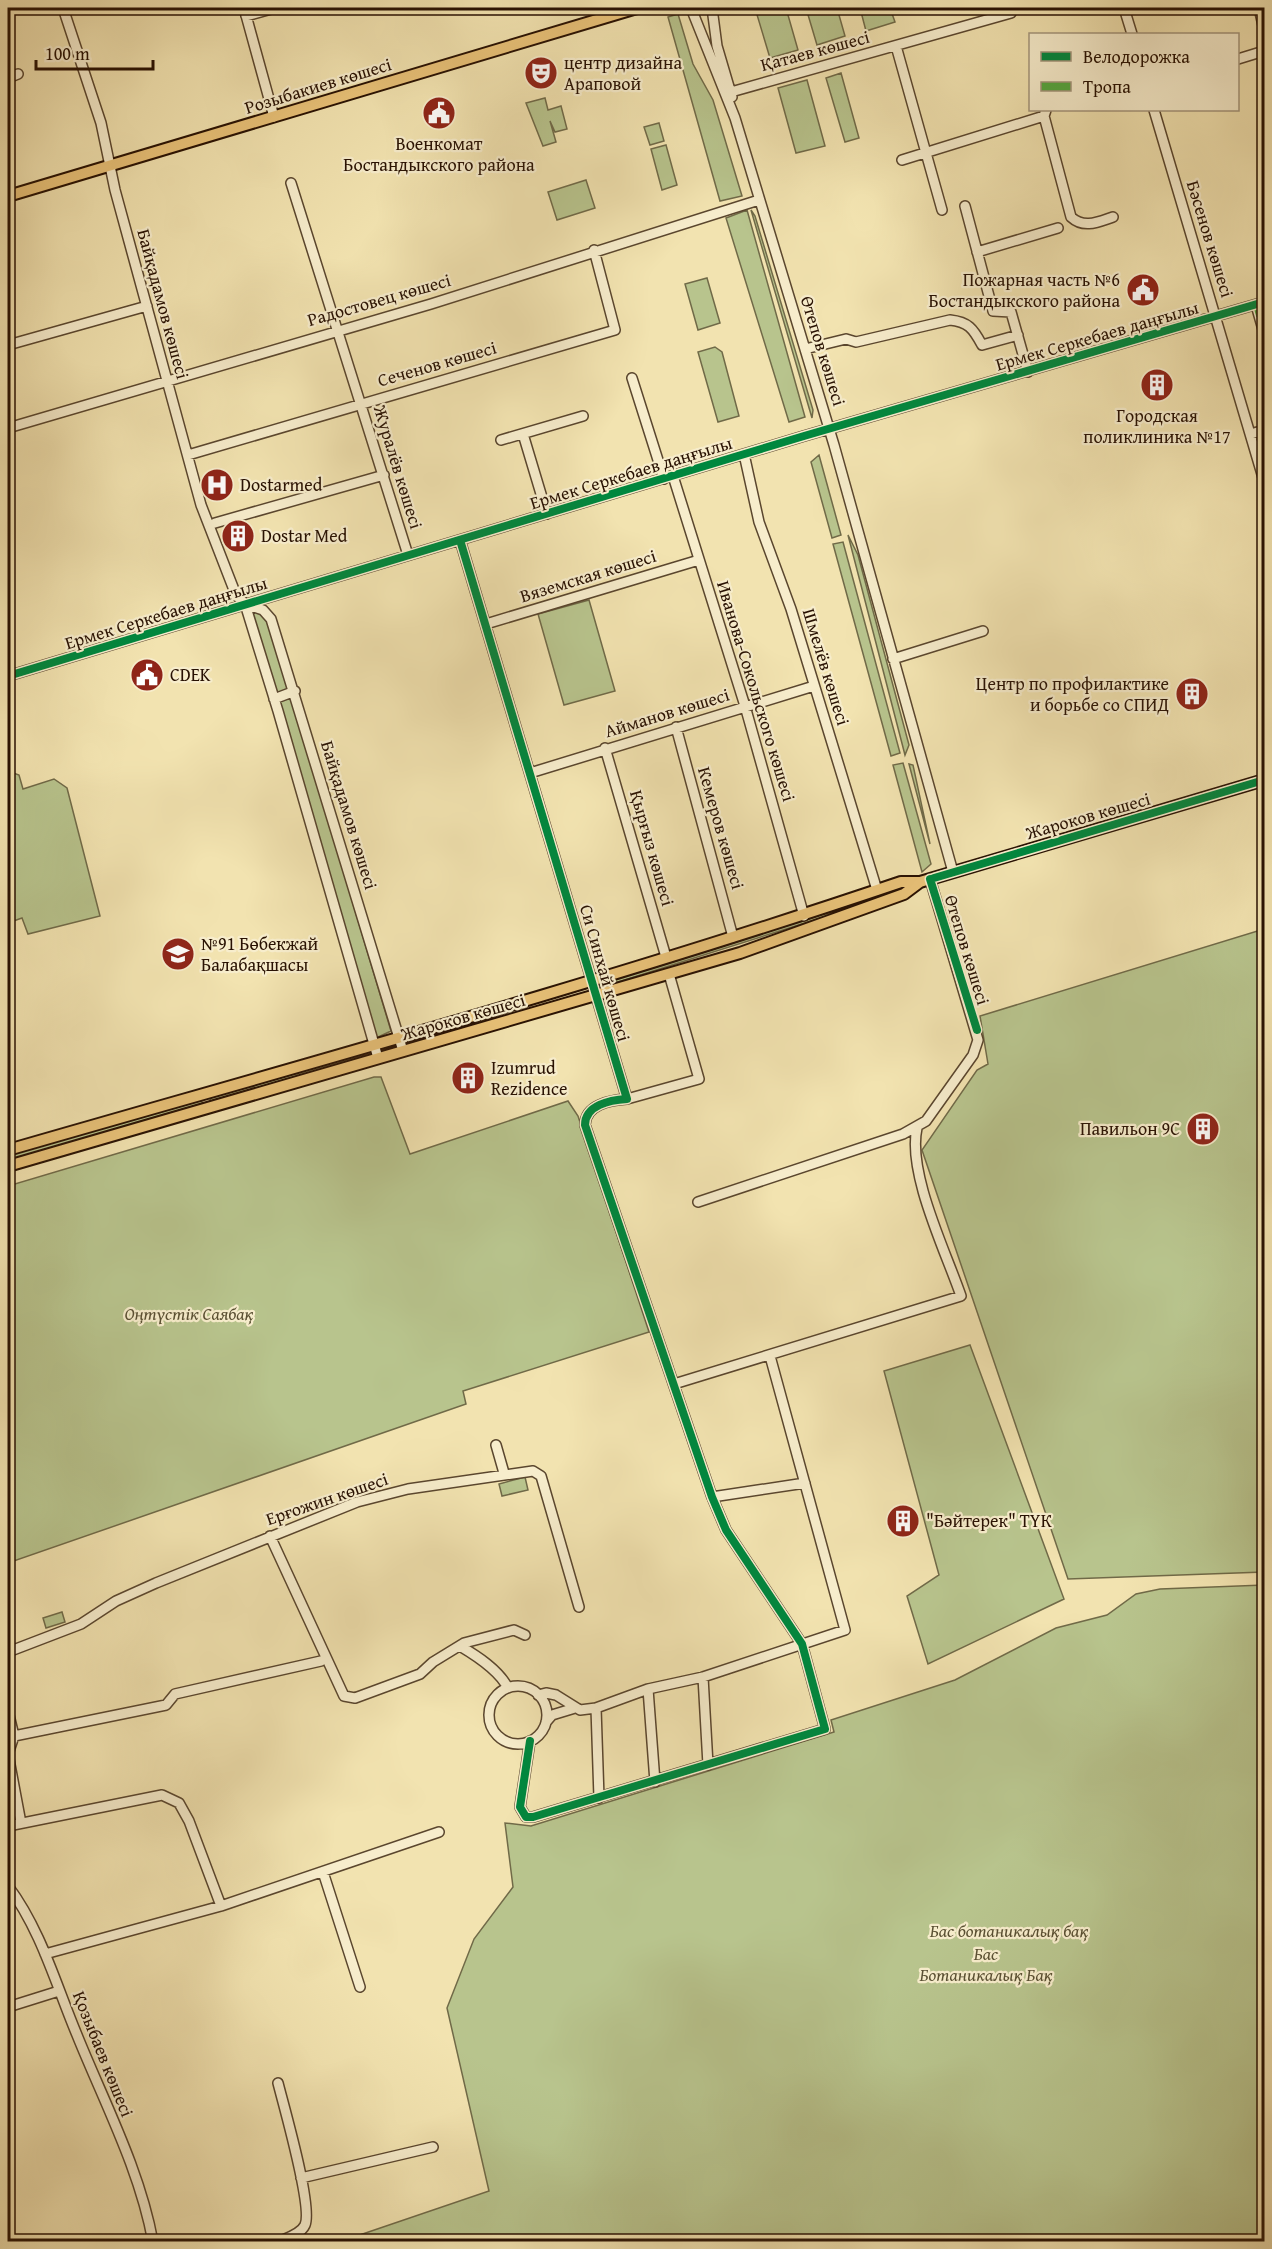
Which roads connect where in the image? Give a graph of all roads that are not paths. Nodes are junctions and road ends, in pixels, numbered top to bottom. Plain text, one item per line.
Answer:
1 (63, 8) edge
2 (275, 8) edge
3 (638, 8) edge
4 (691, 8) edge
5 (712, 8) edge
6 (1124, 8) edge
7 (1259, 8) edge
8 (620, 10) edge
9 (245, 12) edge
10 (1011, 13) dead end
11 (1264, 30) edge
12 (1132, 33) edge
13 (896, 46) junction
14 (1264, 51) edge
15 (1239, 58) edge
16 (18, 74) dead end
17 (8, 78) edge
18 (731, 92) junction
19 (1154, 111) edge
20 (1045, 112) edge
21 (274, 117) junction
22 (735, 118) junction
23 (926, 153) junction
24 (902, 160) dead end
25 (110, 165) junction
26 (291, 183) dead end
27 (8, 196) edge
28 (759, 200) junction
29 (964, 206) dead end
30 (942, 210) dead end
31 (1113, 218) dead end
32 (1058, 228) dead end
33 (594, 250) junction
34 (977, 252) junction
35 (1260, 304) edge
36 (147, 306) junction
37 (1215, 317) junction
38 (337, 330) junction
39 (1264, 333) edge
40 (1018, 335) junction
41 (8, 345) edge
42 (805, 349) junction
43 (1028, 372) junction
44 (632, 378) dead end
45 (167, 380) junction
46 (362, 403) junction
47 (583, 417) dead end
48 (8, 428) edge
49 (829, 429) junction
50 (1264, 430) edge
51 (523, 434) junction
52 (1251, 434) junction
53 (501, 440) dead end
54 (744, 454) junction
55 (188, 455) junction
56 (384, 476) junction
57 (668, 478) junction
58 (1264, 481) edge
59 (547, 514) junction
60 (215, 523) dead end
61 (460, 540) junction
62 (408, 555) junction
63 (699, 560) junction
64 (244, 604) junction
65 (486, 624) junction
66 (983, 631) dead end
67 (893, 659) junction
68 (8, 676) edge
69 (814, 686) junction
70 (295, 691) junction
71 (274, 699) junction
72 (745, 706) junction
73 (676, 728) junction
74 (605, 748) junction
75 (530, 773) junction
76 (1264, 780) edge
77 (953, 872) junction
78 (925, 881) junction
79 (877, 890) junction
80 (804, 916) junction
81 (734, 937) junction
82 (666, 957) junction
83 (669, 974) junction
84 (591, 979) junction
85 (596, 996) junction
86 (399, 1037) junction
87 (374, 1045) junction
88 (403, 1051) junction
89 (378, 1058) junction
90 (206, 1093) junction
91 (627, 1099) junction
92 (209, 1107) junction
93 (917, 1128) junction
94 (8, 1150) edge
95 (8, 1166) edge
96 (698, 1202) dead end
97 (770, 1356) junction
98 (674, 1384) junction
99 (496, 1444) dead end
100 (504, 1473) junction
101 (805, 1483) junction
102 (712, 1497) junction
103 (270, 1536) junction
104 (579, 1607) dead end
105 (525, 1635) dead end
106 (802, 1644) junction
107 (460, 1646) junction
108 (8, 1652) edge
109 (321, 1661) dead end
110 (703, 1677) junction
111 (508, 1688) junction
112 (648, 1689) junction
113 (538, 1695) junction
114 (575, 1708) junction
115 (596, 1708) junction
116 (8, 1711) edge
117 (546, 1722) junction
118 (14, 1736) junction
119 (530, 1741) junction
120 (708, 1765) junction
121 (655, 1782) junction
122 (599, 1798) junction
123 (21, 1822) junction
124 (8, 1826) edge
125 (439, 1832) dead end
126 (323, 1872) junction
127 (8, 1886) edge
128 (221, 1906) junction
129 (45, 1954) junction
130 (360, 1987) dead end
131 (59, 1991) junction
132 (8, 2007) edge
133 (278, 2083) dead end
134 (433, 2146) dead end
135 (301, 2178) junction
136 (153, 2241) edge
137 (278, 2241) edge

1 - 25 street, Байқадамов көшесі
2 - 9 street
3 - 8 main road, Розыбакиев көшесі
4 - 22 street, Өтепов көшесі
5 - 18 street, Өтепов көшесі
6 - 12 street
7 - 11 street
8 - 21 main road, Розыбакиев көшесі
9 - 21 street
10 - 13 street, Қатаев көшесі
13 - 18 street, Қатаев көшесі
13 - 23 street
14 - 15 street
16 - 17 street
18 - 22 street, Өтепов көшесі
19 - 37 street, Бәсенов көшесі
20 - 23 street
20 - 31 street
21 - 25 main road, Розыбакиев көшесі
22 - 28 street, Өтепов көшесі
23 - 24 street
23 - 30 street
25 - 27 main road, Розыбакиев көшесі
25 - 36 street, Байқадамов көшесі
26 - 38 street, Журалёв көшесі
28 - 33 street, Радостовец көшесі
28 - 42 street, Өтепов көшесі
29 - 34 street
32 - 34 street
33 - 38 street, Радостовец көшесі
33 - 46 street, Сеченов көшесі
34 - 40 street
35 - 37 street, Ермек Серкебаев даңғылы
35 - 39 street
36 - 41 street
36 - 45 street, Байқадамов көшесі
37 - 43 street, Ермек Серкебаев даңғылы
37 - 52 street, Бәсенов көшесі
38 - 45 street, Радостовец көшесі
38 - 46 street, Журалёв көшесі
40 - 42 street
40 - 43 street
42 - 49 street, Өтепов көшесі
43 - 49 street, Ермек Серкебаев даңғылы
44 - 57 street, Иванова-Сокольского көшесі
45 - 48 street, Радостовец көшесі
45 - 55 street, Байқадамов көшесі
46 - 55 street, Сеченов көшесі
46 - 56 street, Журалёв көшесі
47 - 51 street
49 - 54 street, Ермек Серкебаев даңғылы
49 - 67 street, Өтепов көшесі
50 - 52 street
51 - 53 street
51 - 59 street
52 - 58 street, Бәсенов көшесі
54 - 57 street, Ермек Серкебаев даңғылы
54 - 69 street, Шмелёв көшесі
55 - 64 street, Байқадамов көшесі
56 - 60 street
56 - 62 street, Журалёв көшесі
57 - 59 street, Ермек Серкебаев даңғылы
57 - 63 street, Иванова-Сокольского көшесі
59 - 61 street, Ермек Серкебаев даңғылы
61 - 62 street, Ермек Серкебаев даңғылы
61 - 65 street, Си Синхай көшесі
62 - 64 street, Ермек Серкебаев даңғылы
63 - 65 street, Вяземская көшесі
63 - 72 street, Иванова-Сокольского көшесі
64 - 68 street, Ермек Серкебаев даңғылы
64 - 70 street, Байқадамов көшесі
64 - 71 street, Байқадамов көшесі
65 - 75 street, Си Синхай көшесі
66 - 67 street
67 - 77 street, Өтепов көшесі
69 - 72 street, Айманов көшесі
69 - 79 street, Шмелёв көшесі
70 - 71 street
70 - 86 street, Байқадамов көшесі
71 - 87 street, Байқадамов көшесі
72 - 73 street, Айманов көшесі
72 - 80 street, Иванова-Сокольского көшесі
73 - 74 street, Айманов көшесі
73 - 81 street, Кемеров көшесі
74 - 75 street, Айманов көшесі
74 - 82 street, Қырғыз көшесі
75 - 84 street, Си Синхай көшесі
76 - 77 main road, Жароков көшесі
77 - 78 main road, Жароков көшесі
78 - 79 main road, Жароков көшесі
78 - 83 main road, Жароков көшесі
78 - 93 street, Өтепов көшесі
79 - 80 main road, Жароков көшесі
80 - 81 main road, Жароков көшесі
81 - 82 main road, Жароков көшесі
82 - 84 main road, Жароков көшесі
83 - 85 main road, Жароков көшесі
83 - 91 street
84 - 85 street, Си Синхай көшесі
84 - 86 main road, Жароков көшесі
85 - 88 main road, Жароков көшесі
85 - 91 street, Си Синхай көшесі
86 - 87 main road, Жароков көшесі
86 - 88 street, Байқадамов көшесі
87 - 89 street, Байқадамов көшесі
87 - 90 main road, Жароков көшесі
88 - 89 main road, Жароков көшесі
89 - 92 main road, Жароков көшесі
90 - 92 main road
90 - 94 main road, Жароков көшесі
91 - 98 street
92 - 95 main road, Жароков көшесі
93 - 96 street
93 - 97 street
97 - 98 street
97 - 101 street
98 - 102 street
99 - 100 street
100 - 103 street, Ерғожин көшесі
100 - 104 street, Ерғожин көшесі
101 - 102 street
101 - 106 street
102 - 106 street
103 - 107 street
103 - 108 street, Ерғожин көшесі
105 - 107 street
106 - 110 street
106 - 120 street
107 - 111 street
109 - 118 street
110 - 112 street
110 - 120 street
111 - 113 street
111 - 119 street
112 - 115 street
112 - 121 street
113 - 114 street
113 - 117 street
114 - 115 street
114 - 117 street
115 - 122 street
116 - 118 street
117 - 119 street
118 - 123 street
119 - 122 street
120 - 121 street
121 - 122 street
123 - 124 street
123 - 128 street
125 - 126 street
126 - 128 street
126 - 130 street
127 - 129 street, Қозыбаев көшесі
128 - 129 street
129 - 131 street, Қозыбаев көшесі
131 - 132 street
131 - 136 street, Қозыбаев көшесі
133 - 135 street
134 - 135 street
135 - 137 street

